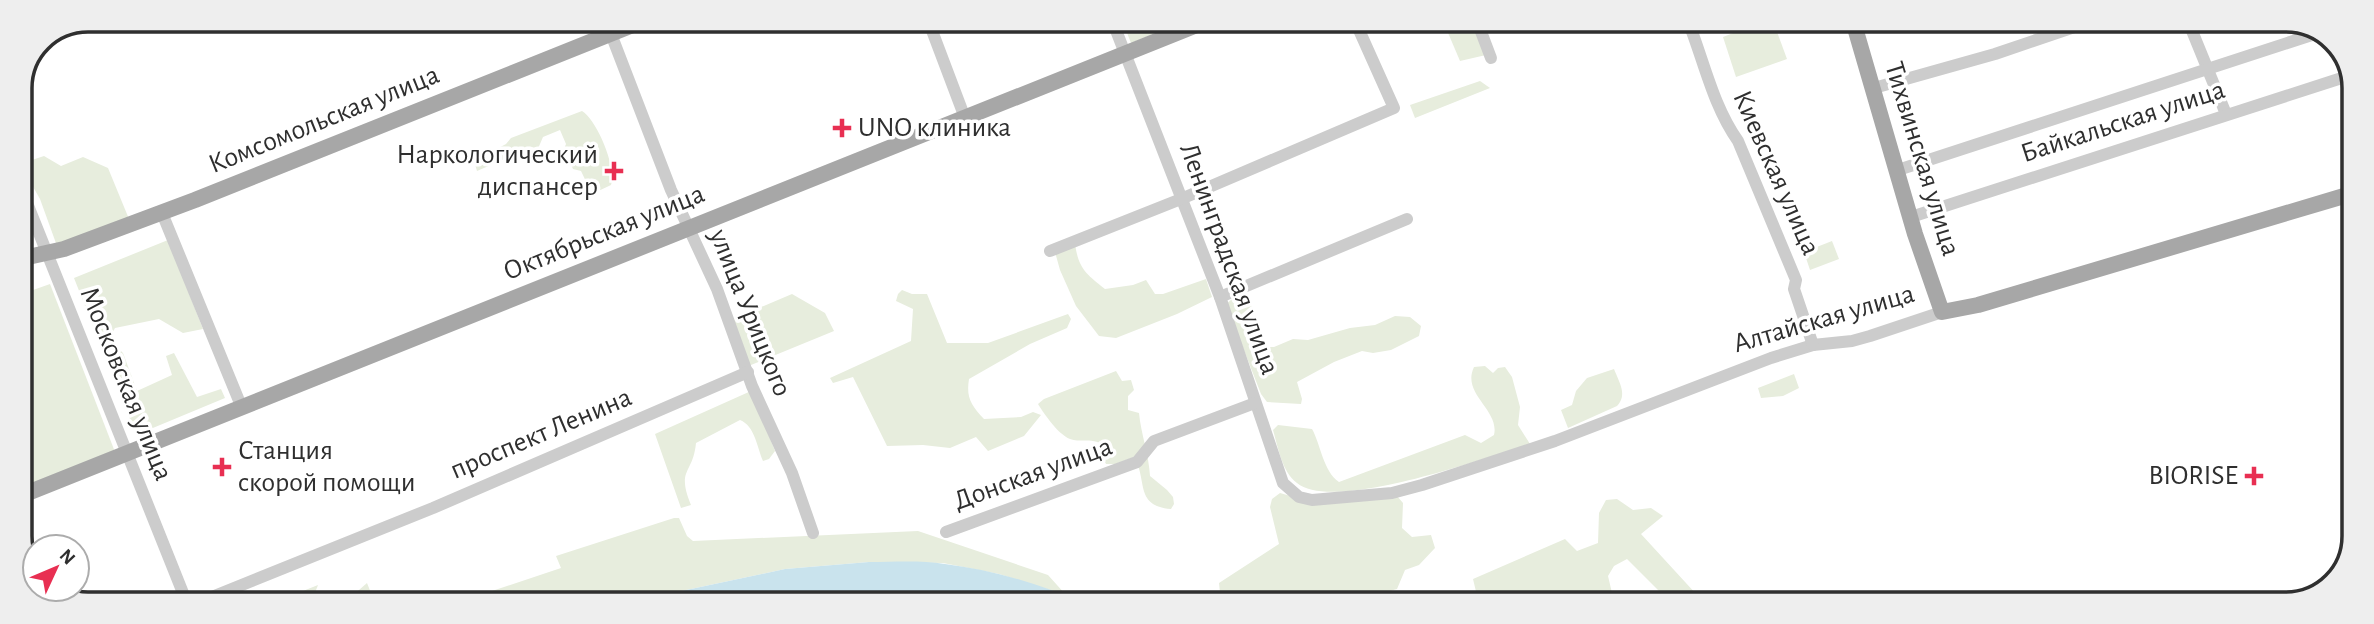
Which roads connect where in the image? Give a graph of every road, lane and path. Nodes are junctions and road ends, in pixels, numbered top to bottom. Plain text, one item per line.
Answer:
1 (616, 32) edge
2 (932, 32) edge
3 (1117, 32) edge
4 (1179, 32) edge
5 (1360, 32) edge
6 (1481, 32) edge
7 (1692, 32) edge
8 (1860, 32) edge
9 (2059, 32) edge
10 (2192, 32) edge
11 (611, 34) junction
12 (2308, 36) edge
13 (1127, 53) junction
14 (1492, 58) dead end
15 (2206, 69) junction
16 (2341, 78) edge
17 (1874, 88) junction
18 (2226, 114) junction
19 (964, 117) junction
20 (1898, 170) junction
21 (2342, 197) edge
22 (1181, 198) junction
23 (162, 213) junction
24 (32, 215) edge
25 (1911, 217) junction
26 (1407, 219) dead end
27 (688, 228) junction
28 (1050, 251) dead end
29 (48, 254) junction
30 (32, 256) edge
31 (1220, 297) junction
32 (1942, 312) junction
33 (1813, 345) junction
34 (748, 372) junction
35 (1255, 403) junction
36 (242, 408) junction
37 (127, 453) junction
38 (32, 491) edge
39 (1312, 500) joint
40 (946, 532) dead end
41 (813, 533) dead end
42 (183, 592) edge
43 (224, 592) edge

1 - 11 main road, Комсомольская улица
2 - 19 street
3 - 13 street, Ленинградская улица
4 - 13 main road, Октябрьская улица
5 - 22 street
6 - 14 street
7 - 33 street, Киевская улица
8 - 17 main road, Тихвинская улица
9 - 17 street
10 - 15 street
11 - 23 main road, Комсомольская улица
11 - 27 street, улица Урицкого
12 - 15 street
13 - 19 main road, Октябрьская улица
13 - 22 street, Ленинградская улица
15 - 18 street
15 - 20 street
16 - 18 street, Байкальская улица
17 - 20 main road, Тихвинская улица
18 - 25 street, Байкальская улица
19 - 27 main road, Октябрьская улица
20 - 25 main road, Тихвинская улица
21 - 32 main road, Алтайская улица
22 - 28 street
22 - 31 street, Ленинградская улица
23 - 29 main road, Комсомольская улица
23 - 36 street
24 - 29 street, Московская улица
25 - 32 main road, Тихвинская улица
26 - 31 street
27 - 34 street, улица Урицкого
27 - 36 main road, Октябрьская улица
29 - 30 main road, Комсомольская улица
29 - 37 street, Московская улица
31 - 35 street, Ленинградская улица
32 - 33 street, Алтайская улица
33 - 39 street, Алтайская улица
34 - 41 street, улица Урицкого
34 - 43 street, проспект Ленина
35 - 39 street, Ленинградская улица
35 - 40 street, Донская улица
36 - 37 main road, Октябрьская улица
37 - 38 main road, Октябрьская улица
37 - 42 street, Московская улица

